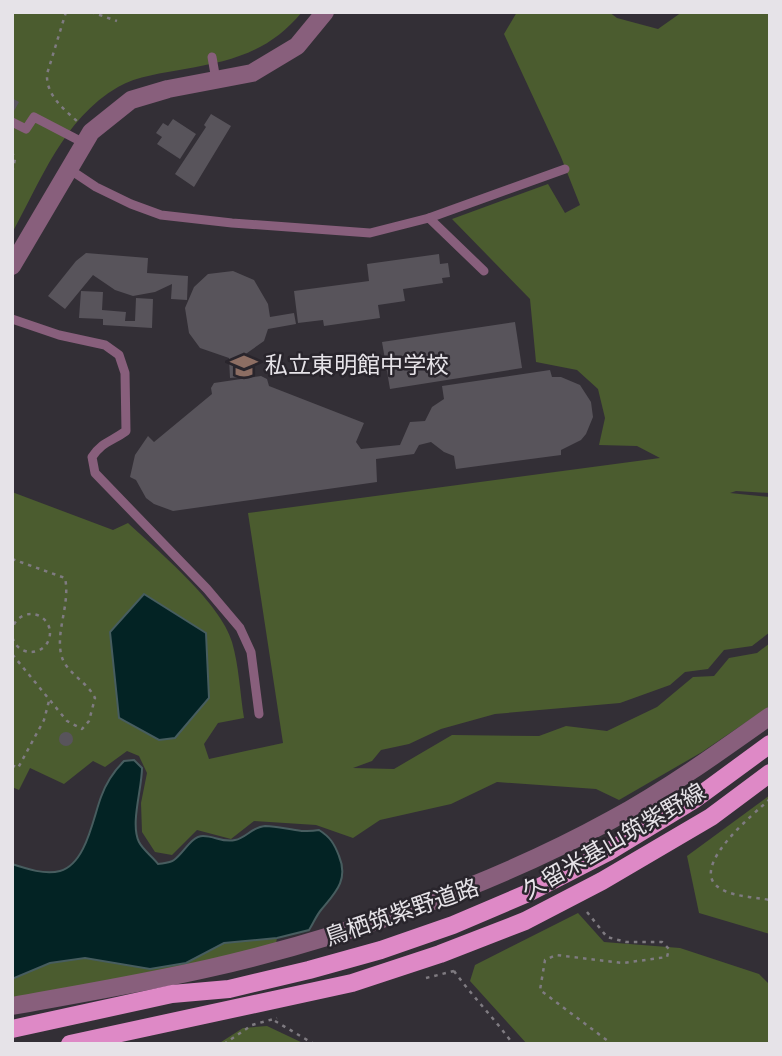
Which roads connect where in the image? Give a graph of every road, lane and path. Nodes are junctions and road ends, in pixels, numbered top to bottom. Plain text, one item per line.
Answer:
1 (66, 12) edge
2 (91, 12) edge
3 (325, 12) edge
4 (117, 21) dead end
5 (212, 57) dead end
6 (216, 80) junction
7 (12, 122) edge
8 (82, 134) junction
9 (12, 152) edge
10 (68, 168) junction
11 (565, 169) dead end
12 (12, 174) edge
13 (429, 218) junction
14 (12, 266) edge
15 (484, 271) dead end
16 (12, 319) edge
17 (12, 559) edge
18 (51, 633) junction
19 (61, 634) junction
20 (13, 642) edge
21 (12, 654) edge
22 (49, 699) junction
23 (259, 714) dead end
24 (770, 716) edge
25 (770, 744) edge
26 (12, 765) edge
27 (770, 773) edge
28 (770, 799) edge
29 (770, 900) edge
30 (587, 912) dead end
31 (454, 971) dead end
32 (12, 1006) edge
33 (273, 1020) dead end
34 (12, 1029) edge
35 (70, 1044) edge
36 (314, 1044) edge
37 (513, 1044) edge
38 (612, 1044) edge

1 - 8 path
2 - 4 path
3 - 6 street
5 - 6 lane
6 - 8 street
7 - 8 lane
8 - 10 street
9 - 12 path
10 - 13 lane
10 - 14 street
11 - 13 lane
13 - 15 lane
16 - 23 lane
17 - 19 path
18 - 19 path
18 - 20 path
18 - 20 path
19 - 22 path
21 - 22 path
22 - 26 path
24 - 32 street
25 - 34 main road, 鳥栖筑紫野道路
27 - 35 main road, 久留米基山筑紫野線
28 - 29 path
30 - 38 path
31 - 37 path
33 - 36 path

